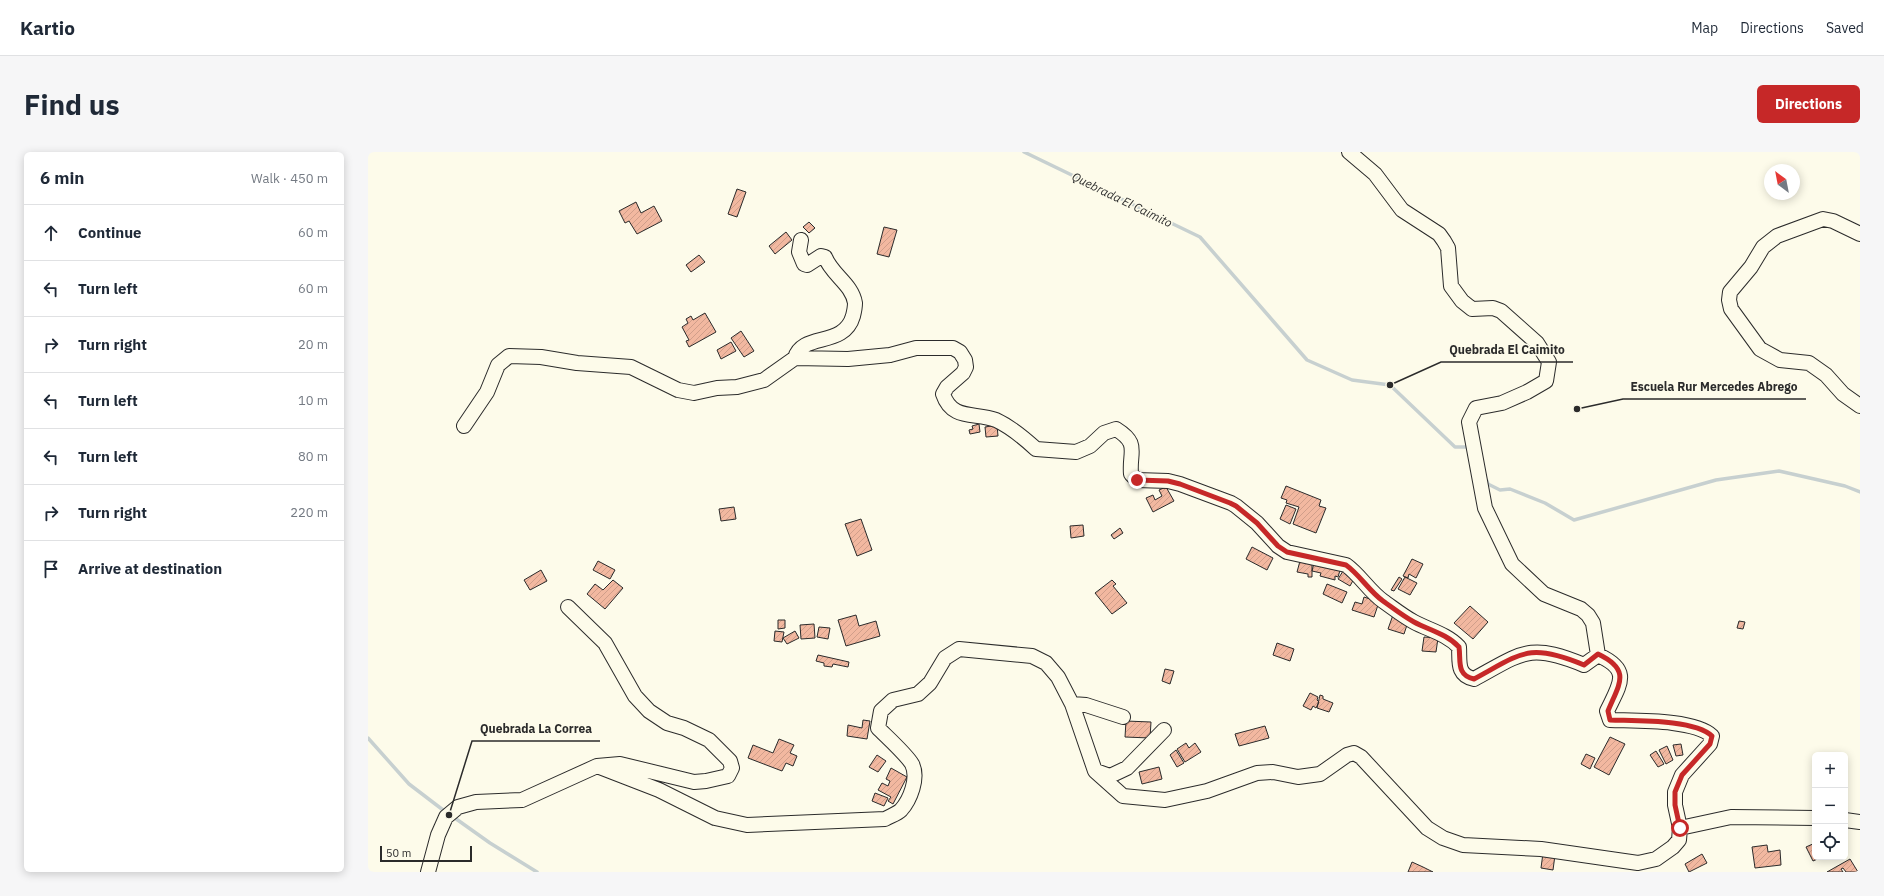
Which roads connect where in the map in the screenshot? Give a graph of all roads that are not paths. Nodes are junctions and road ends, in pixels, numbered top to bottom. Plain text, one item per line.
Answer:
1 (1350, 152) edge
2 (1860, 234) edge
3 (802, 240) dead end
4 (795, 358) junction
5 (1860, 406) edge
6 (464, 426) dead end
7 (568, 607) dead end
8 (1598, 654) junction
9 (1072, 704) junction
10 (1123, 717) dead end
11 (1164, 730) dead end
12 (597, 766) junction
13 (1095, 771) junction
14 (1812, 818) edge
15 (1848, 820) edge
16 (1860, 822) edge
17 (1680, 828) junction
18 (428, 872) edge

1 - 8 street
2 - 5 street
3 - 4 street
4 - 6 street
4 - 8 street
7 - 12 street
8 - 17 street
9 - 10 street
9 - 12 street
9 - 13 street
11 - 13 street
12 - 18 street
13 - 17 street
14 - 17 street
15 - 16 street

